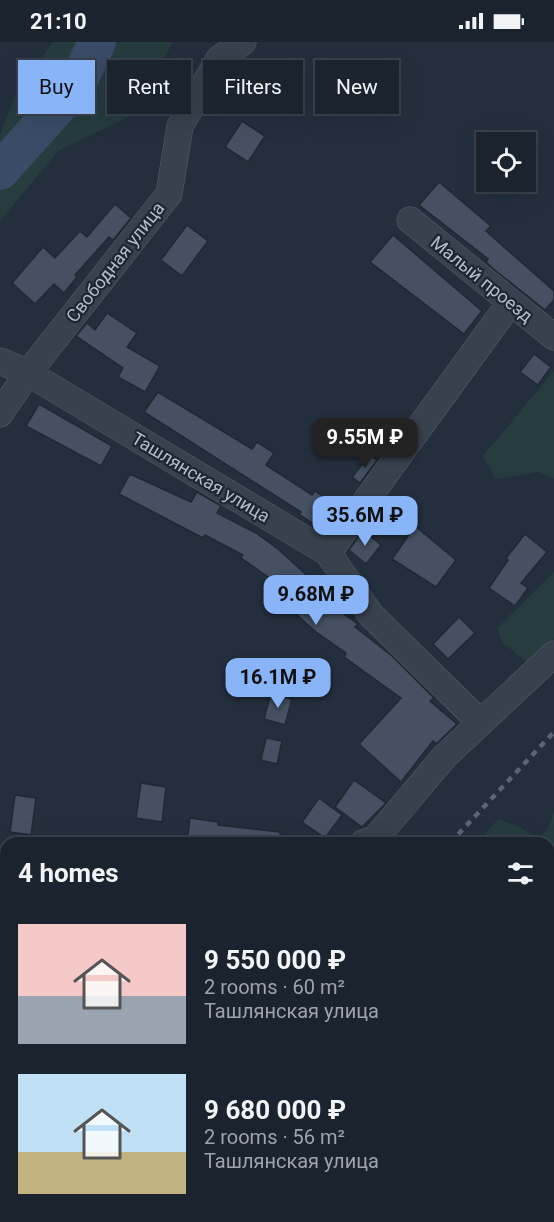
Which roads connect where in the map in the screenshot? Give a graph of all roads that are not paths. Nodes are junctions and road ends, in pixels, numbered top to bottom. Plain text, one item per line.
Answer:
1 (243, 42) edge
2 (410, 220) dead end
3 (510, 303) junction
4 (554, 337) edge
5 (0, 361) edge
6 (28, 373) junction
7 (0, 414) edge
8 (328, 553) junction
9 (554, 654) edge
10 (480, 722) junction
11 (377, 837) edge

1 - 6 street, Свободная улица
2 - 3 street, Малый проезд
3 - 4 street, Малый проезд
3 - 8 street
5 - 6 street, Ташлянская улица
6 - 7 street, Свободная улица
6 - 8 street, Ташлянская улица
8 - 10 street, Ташлянская улица
9 - 10 street
10 - 11 street

